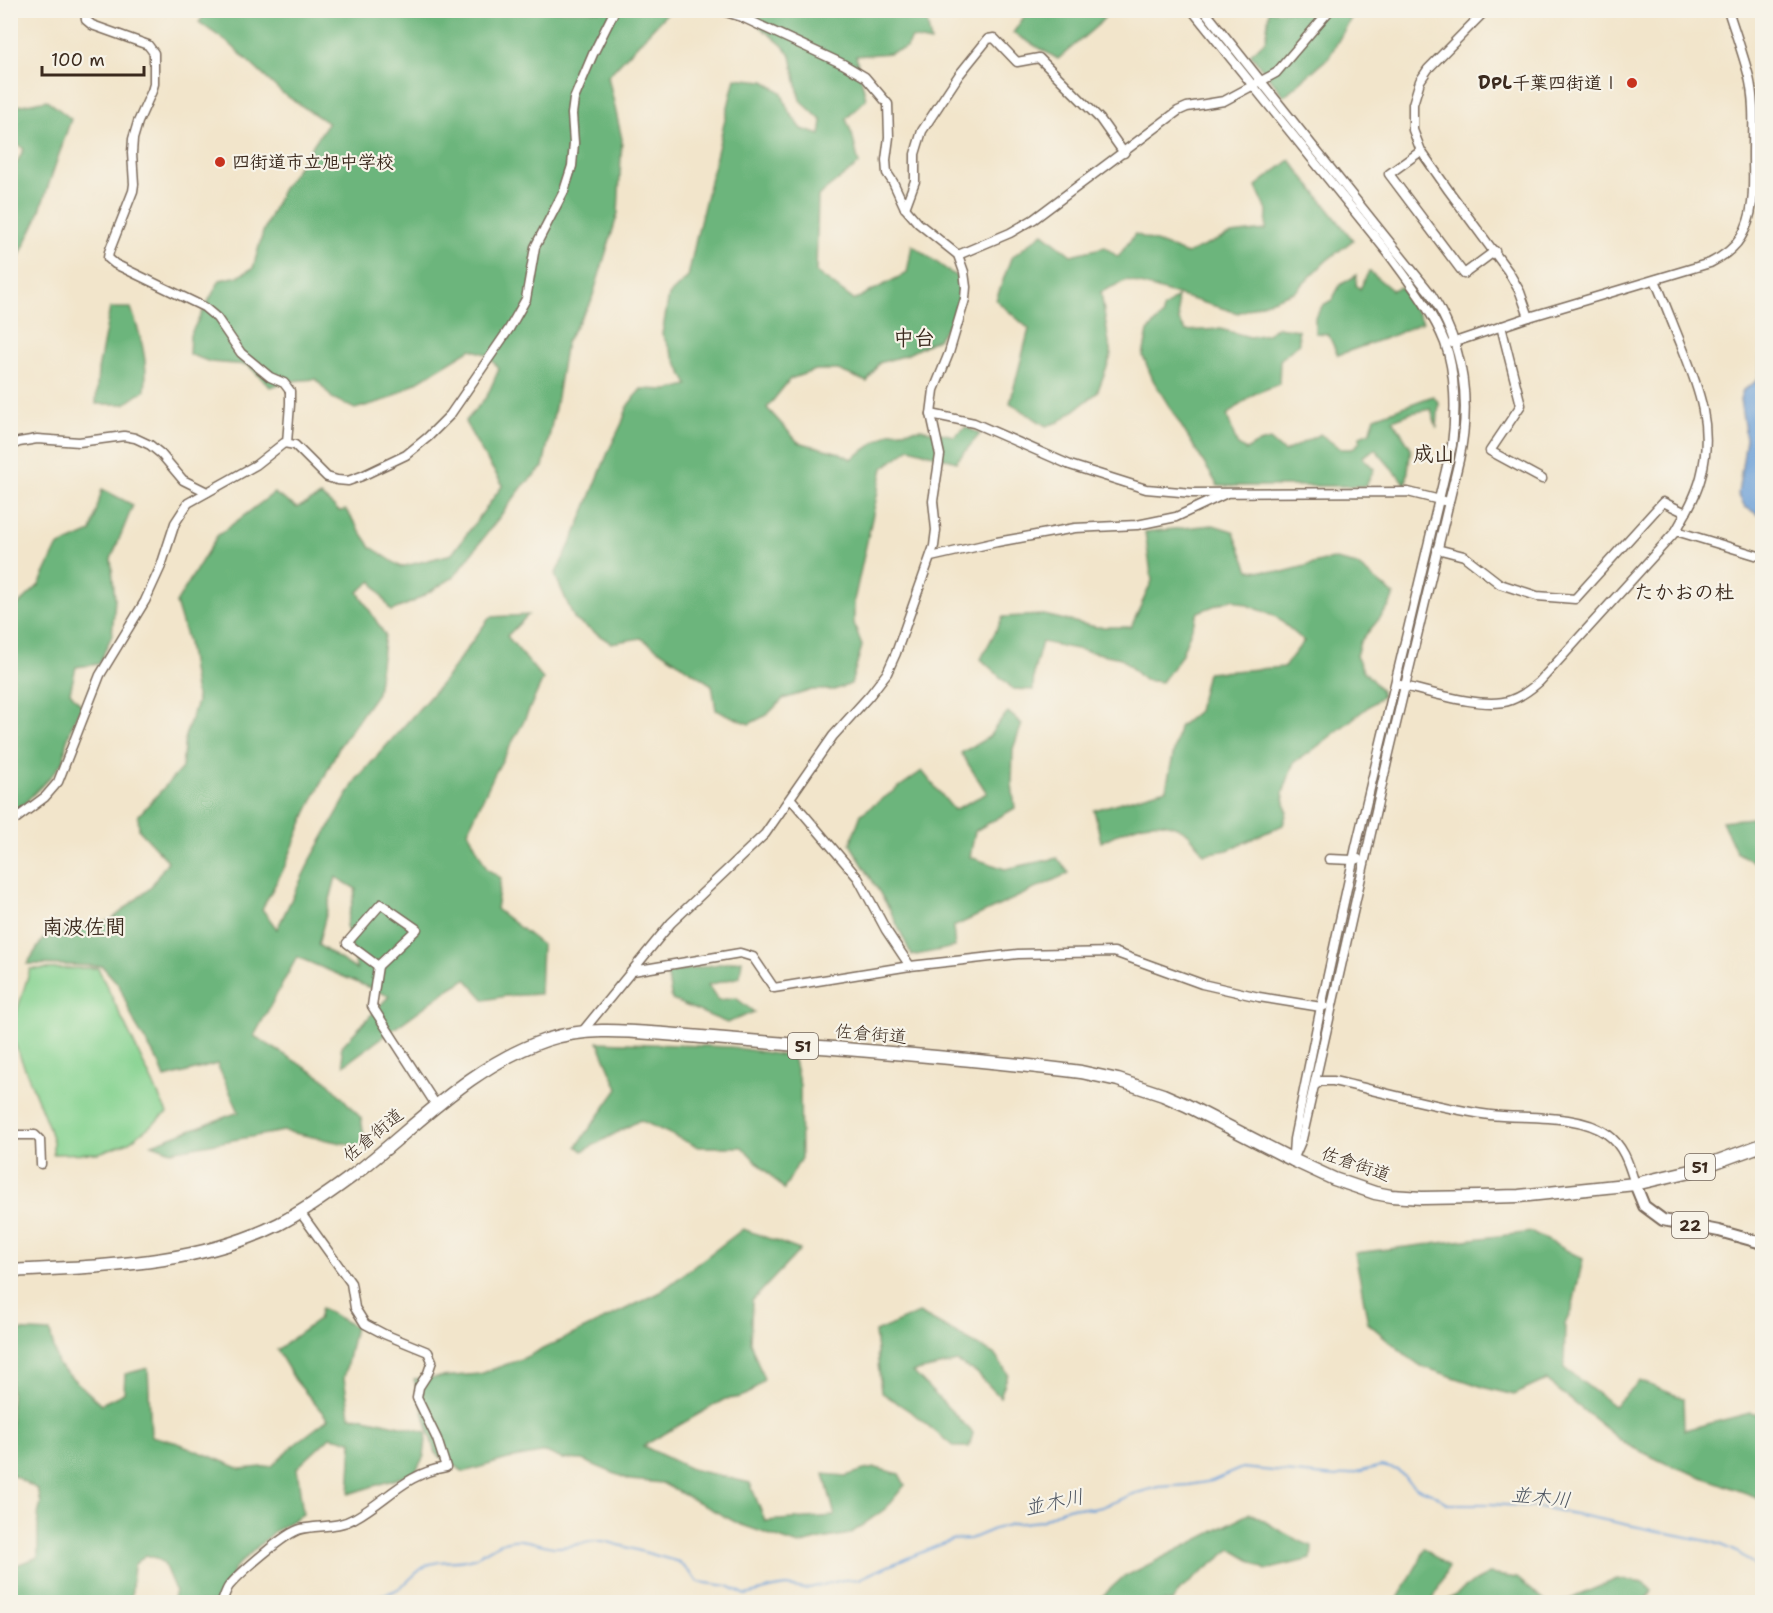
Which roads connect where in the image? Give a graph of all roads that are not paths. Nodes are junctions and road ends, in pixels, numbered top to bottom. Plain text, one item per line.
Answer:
1 (85, 10) edge
2 (615, 10) edge
3 (719, 10) edge
4 (1192, 10) edge
5 (1204, 10) edge
6 (1330, 10) edge
7 (1486, 10) edge
8 (1728, 10) edge
9 (1262, 81) junction
10 (1253, 87) junction
11 (1421, 151) junction
12 (1124, 153) junction
13 (905, 208) junction
14 (1495, 251) junction
15 (958, 255) junction
16 (1655, 280) junction
17 (1529, 317) junction
18 (1501, 326) junction
19 (1455, 342) junction
20 (1445, 345) junction
21 (931, 414) junction
22 (287, 443) junction
23 (10, 446) edge
24 (1542, 480) dead end
25 (207, 492) junction
26 (1228, 492) junction
27 (1451, 492) junction
28 (1438, 501) junction
29 (1686, 513) junction
30 (1676, 531) junction
31 (1437, 549) junction
32 (931, 557) junction
33 (1762, 557) edge
34 (1394, 684) junction
35 (1404, 686) junction
36 (791, 799) junction
37 (10, 823) edge
38 (1367, 849) junction
39 (1329, 859) dead end
40 (1353, 860) junction
41 (378, 966) junction
42 (910, 966) junction
43 (633, 970) junction
44 (1335, 993) junction
45 (1321, 1007) junction
46 (582, 1032) junction
47 (1319, 1064) junction
48 (1333, 1081) junction
49 (1314, 1086) junction
50 (436, 1106) junction
51 (10, 1135) edge
52 (1762, 1145) edge
53 (1293, 1161) junction
54 (41, 1164) dead end
55 (1635, 1185) junction
56 (300, 1212) junction
57 (1762, 1243) edge
58 (10, 1271) edge
59 (222, 1602) edge

1 - 22 street
2 - 22 street
3 - 13 street
4 - 10 street
5 - 9 street
6 - 9 street
7 - 11 street
8 - 16 street
9 - 10 street
9 - 19 street
10 - 12 street
10 - 20 street
11 - 14 street
11 - 14 street
12 - 13 street
12 - 15 street
13 - 15 street
14 - 17 street
15 - 21 street
16 - 17 street
16 - 29 street
17 - 18 street
18 - 19 street
18 - 24 street
19 - 20 street
19 - 27 street
20 - 28 street
21 - 26 street
21 - 32 street
22 - 25 street
23 - 25 street
25 - 37 street
26 - 28 street
26 - 32 street
27 - 28 street
27 - 31 street
28 - 34 street
29 - 30 street
29 - 31 street
30 - 33 street
30 - 35 street
31 - 35 street
32 - 36 street
34 - 35 street
34 - 40 street
35 - 38 street
36 - 42 street
36 - 43 street
38 - 40 street
38 - 44 street
39 - 40 street
40 - 45 street
41 - 41 street
41 - 50 street
42 - 43 street
42 - 45 street
43 - 46 street
44 - 45 street
44 - 47 street
45 - 53 street
46 - 50 highway, 佐倉街道 / 51
46 - 53 highway, 佐倉街道 / 51
47 - 48 street
47 - 49 street
48 - 49 street
48 - 55 street
49 - 53 street
50 - 56 highway, 佐倉街道 / 51
51 - 54 street
52 - 55 highway, 佐倉街道 / 51
53 - 55 highway, 佐倉街道 / 51
55 - 57 main road, 22
56 - 58 highway, 佐倉街道 / 51
56 - 59 street

